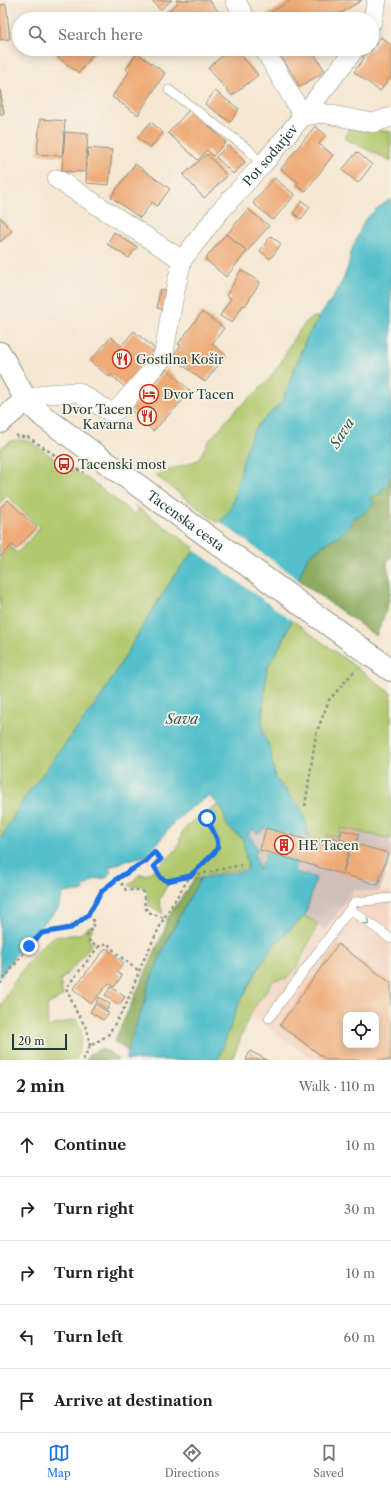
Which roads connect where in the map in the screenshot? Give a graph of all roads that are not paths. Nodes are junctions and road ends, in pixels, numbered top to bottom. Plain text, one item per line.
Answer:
1 (235, 0) edge
2 (377, 0) edge
3 (242, 12) edge
4 (374, 12) edge
5 (268, 56) edge
6 (350, 56) edge
7 (169, 90) dead end
8 (304, 116) junction
9 (391, 117) edge
10 (262, 165) junction
11 (57, 179) dead end
12 (182, 260) junction
13 (0, 353) edge
14 (26, 400) junction
15 (1, 421) edge
16 (391, 670) edge
17 (391, 898) edge
18 (350, 908) junction
19 (391, 939) edge
20 (269, 1018) dead end

1 - 3 street
2 - 4 street
5 - 8 street
6 - 8 street, Pot sodarjev
7 - 10 lane
8 - 9 street
8 - 10 street, Pot sodarjev
10 - 12 street, Pot sodarjev
11 - 12 street
12 - 14 street, Pot sodarjev
13 - 14 main road, Tacenska cesta
14 - 15 main road
14 - 16 main road, Tacenska cesta
17 - 18 lane
18 -> 19 lane
18 - 20 lane

